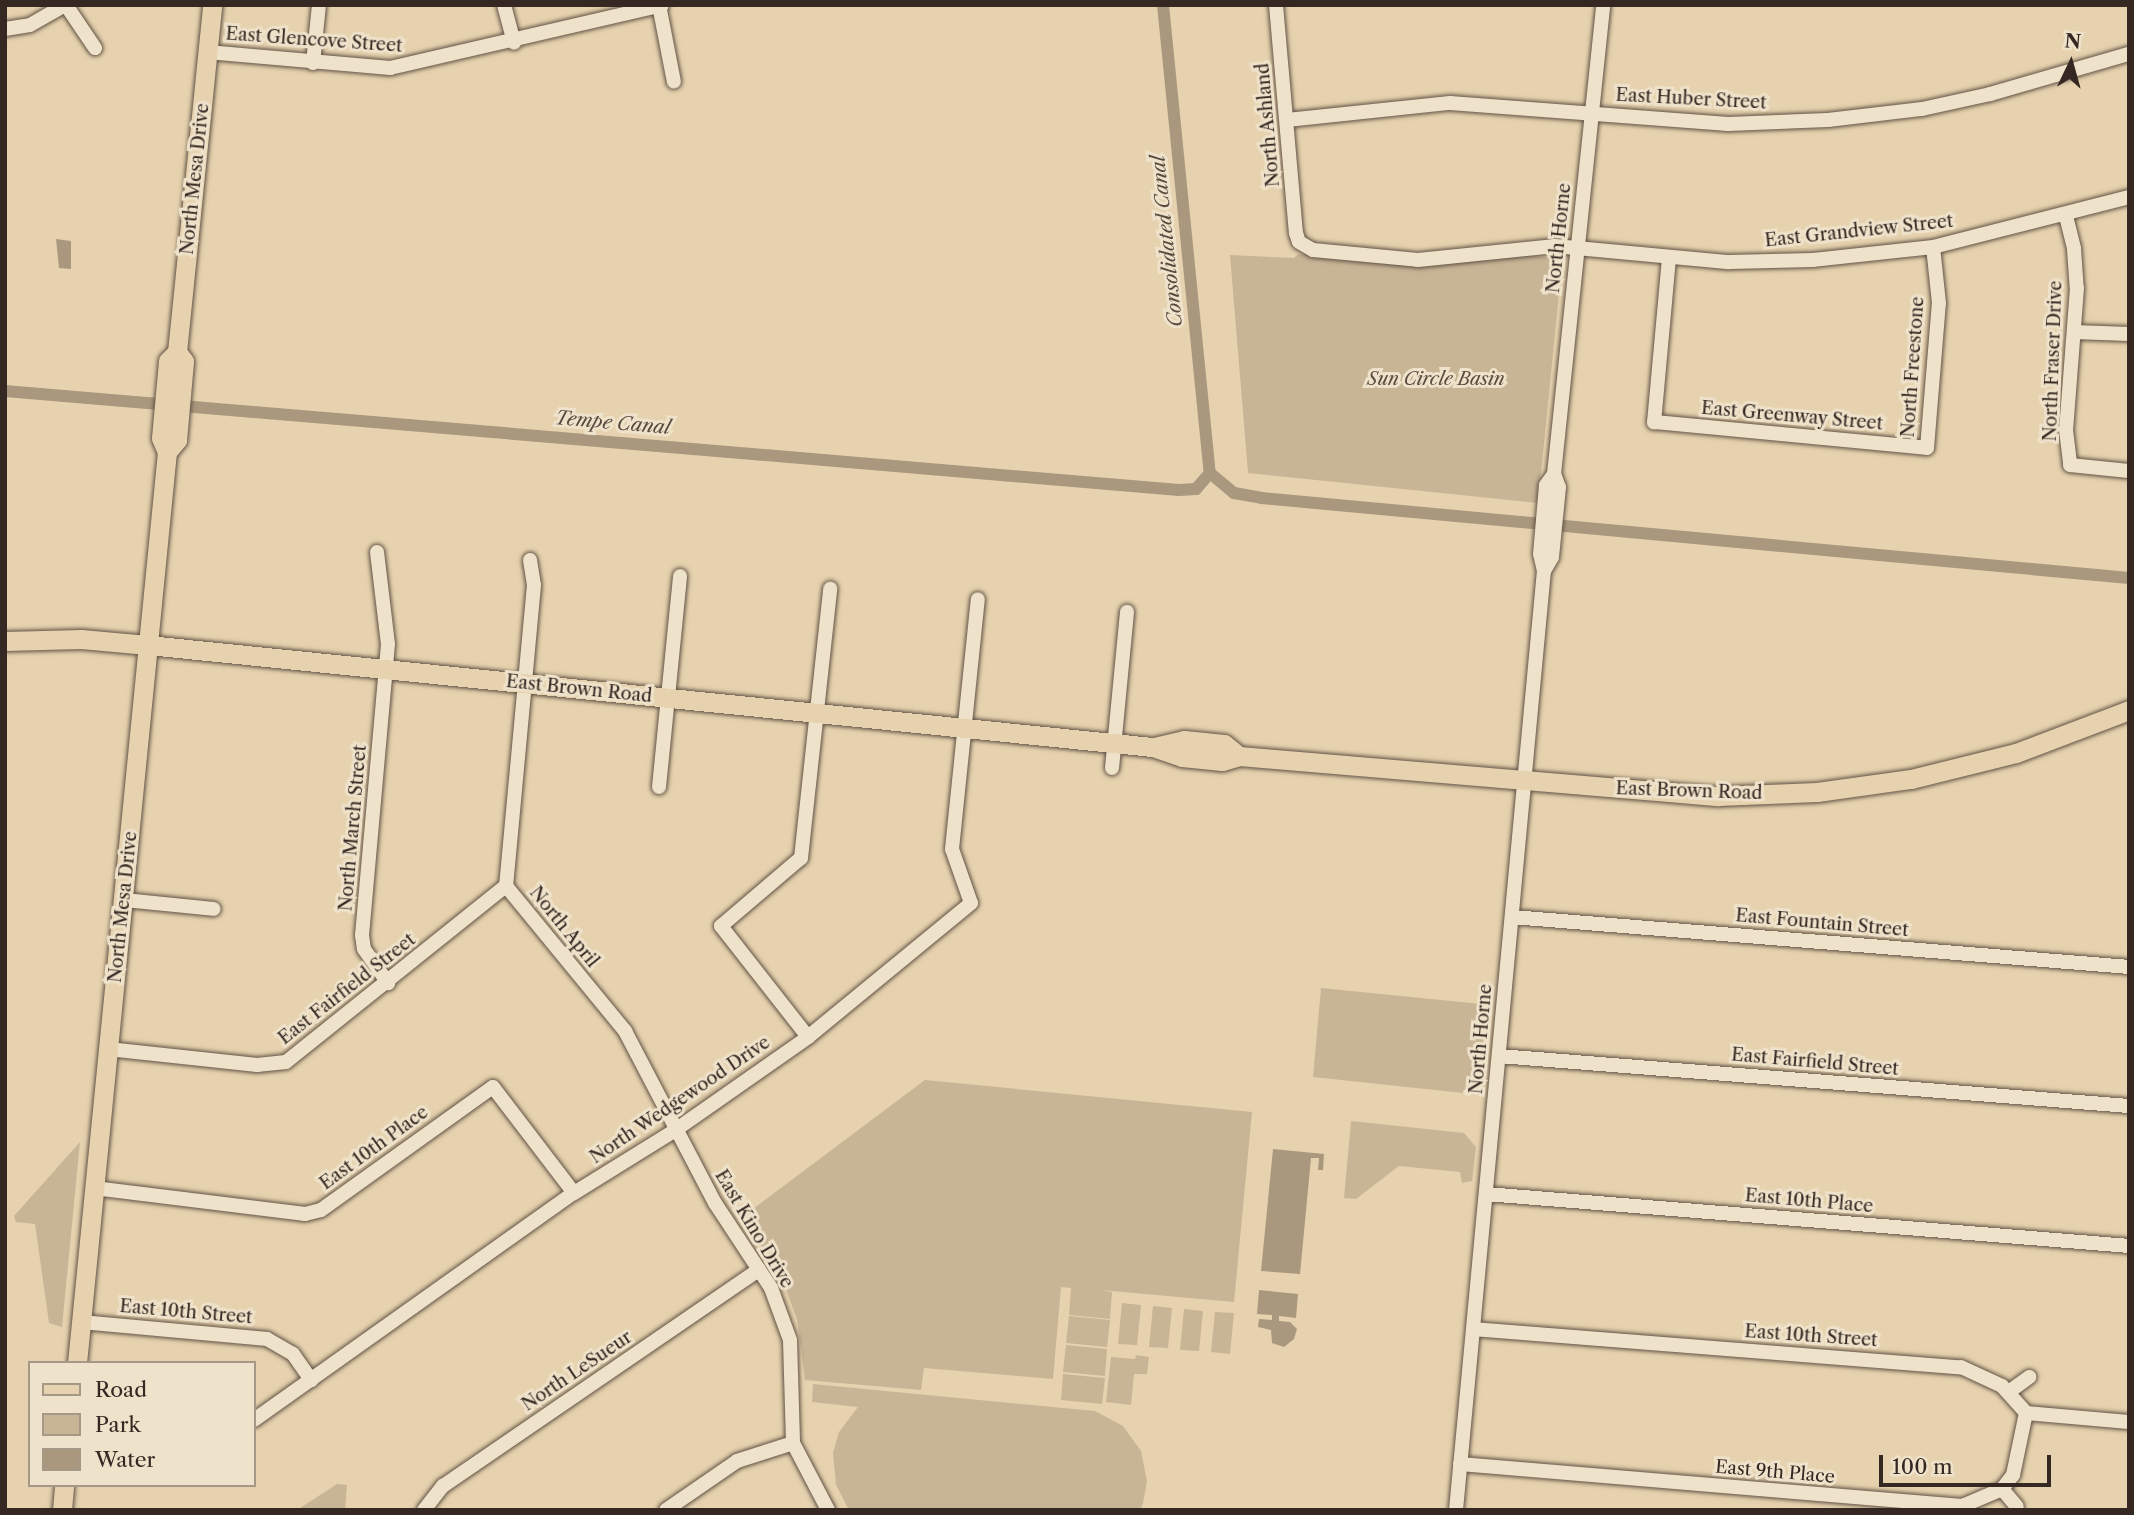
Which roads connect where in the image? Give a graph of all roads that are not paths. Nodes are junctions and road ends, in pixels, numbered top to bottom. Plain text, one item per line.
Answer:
1 (65, 5) edge
2 (212, 5) edge
3 (319, 5) edge
4 (504, 5) edge
5 (660, 5) edge
6 (1276, 5) edge
7 (1603, 5) edge
8 (5, 29) edge
9 (514, 43) junction
10 (95, 48) dead end
11 (207, 52) junction
12 (2129, 54) edge
13 (313, 63) junction
14 (674, 82) dead end
15 (1592, 113) junction
16 (1287, 120) junction
17 (2129, 197) edge
18 (2066, 216) junction
19 (1299, 242) joint
20 (1933, 247) junction
21 (1577, 248) junction
22 (1669, 258) junction
23 (2074, 332) junction
24 (2129, 334) edge
25 (1927, 448) joint
26 (2129, 471) edge
27 (377, 552) dead end
28 (530, 560) dead end
29 (680, 576) dead end
30 (830, 589) dead end
31 (978, 599) dead end
32 (1126, 612) dead end
33 (5, 641) edge
34 (148, 645) junction
35 (386, 669) junction
36 (524, 683) junction
37 (670, 698) junction
38 (2129, 710) edge
39 (818, 713) junction
40 (966, 728) junction
41 (1115, 743) junction
42 (1112, 768) dead end
43 (1524, 781) junction
44 (659, 787) dead end
45 (506, 886) junction
46 (124, 900) junction
47 (214, 909) dead end
48 (1512, 917) junction
49 (2129, 967) edge
50 (388, 983) junction
51 (808, 1037) junction
52 (108, 1049) junction
53 (1499, 1056) junction
54 (2129, 1106) edge
55 (674, 1131) junction
56 (94, 1188) junction
57 (574, 1193) junction
58 (1486, 1194) junction
59 (2129, 1246) edge
60 (759, 1270) junction
61 (81, 1322) junction
62 (1473, 1329) junction
63 (77, 1361) edge
64 (2029, 1377) dead end
65 (312, 1380) junction
66 (2010, 1391) junction
67 (2026, 1413) junction
68 (256, 1419) edge
69 (2129, 1422) edge
70 (793, 1443) junction
71 (1460, 1464) junction
72 (64, 1487) edge
73 (2002, 1489) junction
74 (2017, 1507) dead end
75 (62, 1510) edge
76 (424, 1510) edge
77 (666, 1510) edge
78 (828, 1510) edge
79 (1456, 1510) edge

1 - 8 street
1 - 10 street
2 - 11 main road, North Mesa Drive
3 - 13 street
4 - 9 street
5 - 9 street, East Glencove Street
5 - 14 street
6 - 16 street, North Ashland
7 - 15 street, North Horne
9 - 13 street, East Glencove Street
11 - 13 street, East Glencove Street
11 - 34 main road, North Mesa Drive
12 - 15 street, East Huber Street
15 - 16 street, East Huber Street
15 - 21 street, North Horne
16 - 19 street, North Ashland
17 - 18 street, East Grandview Street
18 - 20 street, East Grandview Street
18 - 23 street, North Fraser Drive
19 - 21 street, East Grandview Street
20 - 22 street, East Grandview Street
20 - 25 street, North Freestone
21 - 22 street, East Grandview Street
21 - 43 street, North Horne
22 - 25 street, East Greenway Street
23 - 24 street
23 - 26 street, North Fraser Drive
27 - 35 street, North March Street
28 - 36 street, North April
29 - 37 street
30 - 39 street
31 - 40 street
32 - 41 street
33 - 34 main road, East Brown Road
34 - 35 main road, East Brown Road
34 - 46 main road, North Mesa Drive
35 - 36 main road, East Brown Road
35 - 50 street, North March Street
36 - 37 main road, East Brown Road
36 - 45 street, North April
37 - 39 main road, East Brown Road
37 - 44 street
38 - 43 main road, East Brown Road
39 - 40 main road, East Brown Road
39 - 51 street
40 - 41 main road, East Brown Road
40 - 51 street, North Wedgewood Drive
41 - 42 street
41 - 43 main road, East Brown Road
43 - 48 street, North Horne
45 - 50 street, East Fairfield Street
45 - 55 street, North April
46 - 47 street
46 - 52 main road, North Mesa Drive
48 - 49 street, East Fountain Street
48 - 53 street, North Horne
50 - 52 street, East Fairfield Street
51 - 55 street, North Wedgewood Drive
52 - 56 main road, North Mesa Drive
53 - 54 street, East Fairfield Street
53 - 58 street, North Horne
55 - 57 street, North Wedgewood Drive
55 - 60 street, East Kino Drive
56 - 57 street, East 10th Place
56 - 61 main road, North Mesa Drive
57 - 65 street, North Wedgewood Drive
58 - 59 street, East 10th Place
58 - 62 street, North Horne
60 - 70 street, East Kino Drive
60 - 76 street, North LeSueur
61 - 63 main road, North Mesa Drive
61 - 65 street, East 10th Street
62 - 66 street, East 10th Street
62 - 71 street, North Horne
64 - 66 street
65 - 68 street, North Wedgewood Drive
66 - 67 street, East 10th Street
67 - 69 street
67 - 73 street
70 - 77 street
70 - 78 street, East Kino Drive
71 - 73 street, East 9th Place
71 - 79 street, North Horne
72 - 75 main road
73 - 74 street

